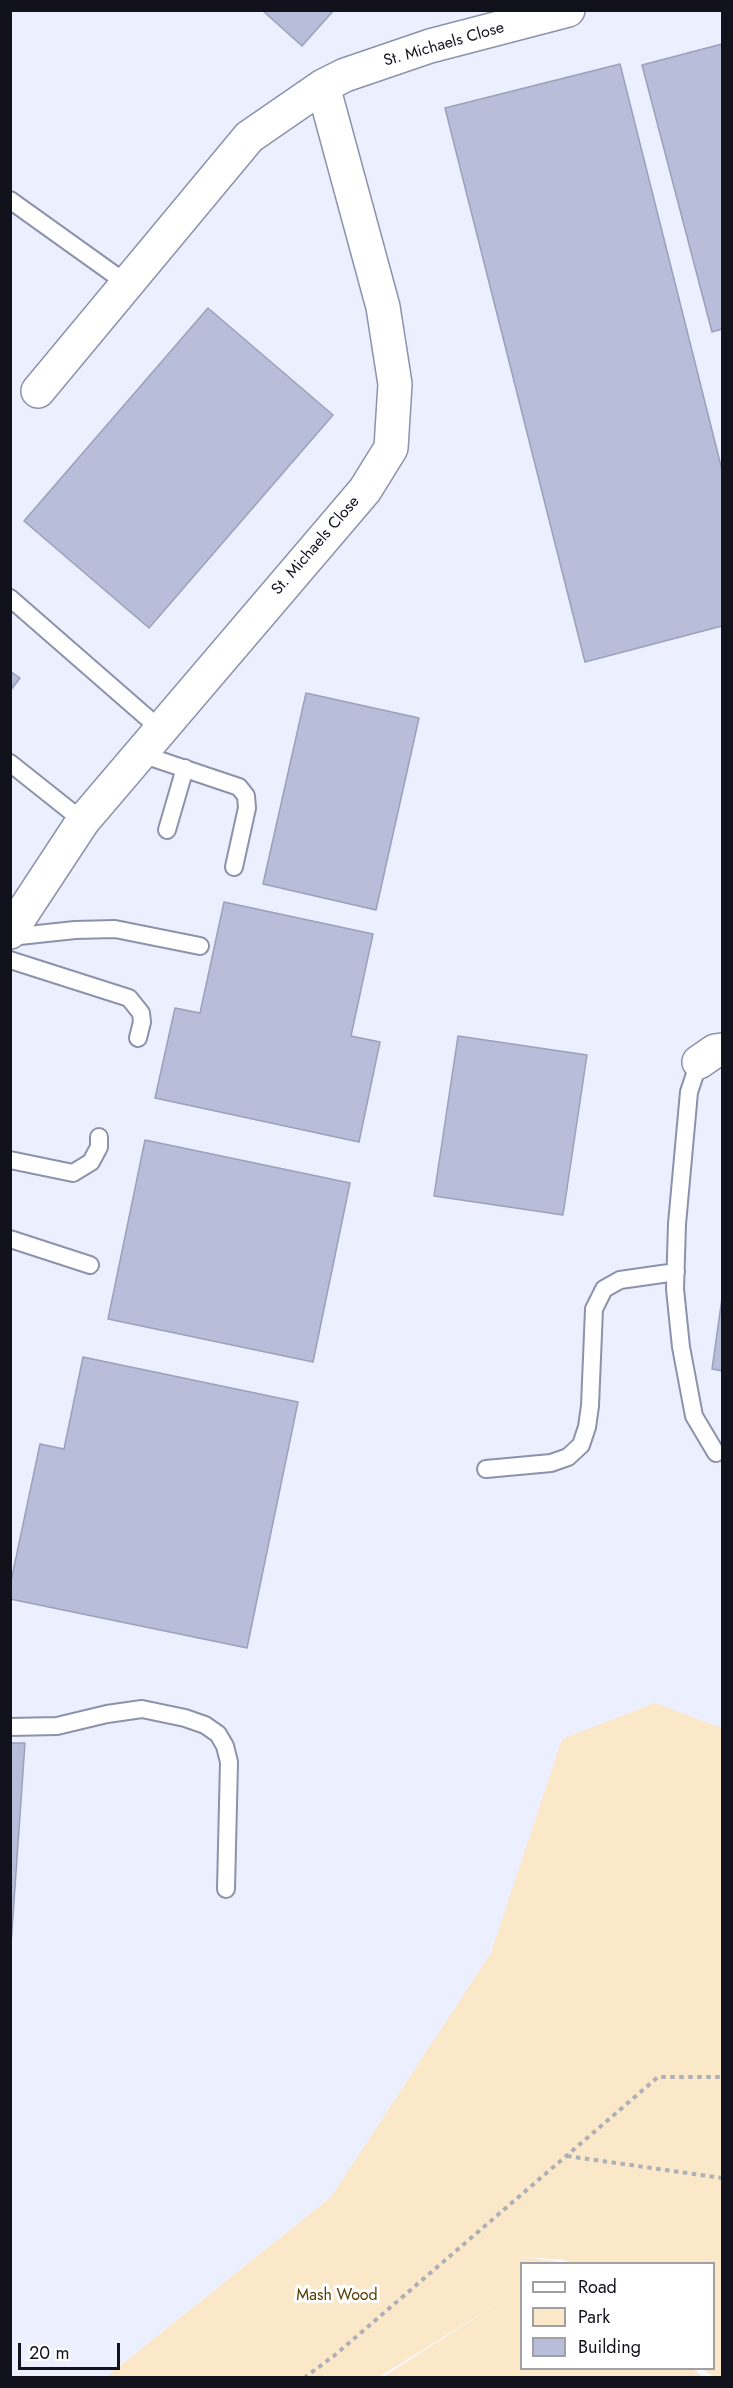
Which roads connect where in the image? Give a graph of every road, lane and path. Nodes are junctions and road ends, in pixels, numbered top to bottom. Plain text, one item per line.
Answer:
1 (546, 13) edge
2 (323, 86) junction
3 (10, 200) edge
4 (126, 283) junction
5 (38, 391) dead end
6 (10, 598) edge
7 (159, 728) junction
8 (138, 753) junction
9 (10, 763) edge
10 (184, 768) junction
11 (83, 821) junction
12 (167, 830) dead end
13 (234, 867) dead end
14 (10, 932) edge
15 (10, 937) edge
16 (200, 946) dead end
17 (10, 960) edge
18 (138, 1038) dead end
19 (711, 1056) edge
20 (99, 1137) dead end
21 (10, 1160) edge
22 (10, 1239) edge
23 (90, 1265) dead end
24 (676, 1272) junction
25 (716, 1453) dead end
26 (486, 1468) dead end
27 (10, 1727) edge
28 (226, 1889) dead end
29 (723, 2077) edge
30 (567, 2156) junction
31 (723, 2178) edge
32 (304, 2378) edge

1 - 2 street, St. Michaels Close
2 - 4 street, St. Michaels Close
2 - 7 street, St. Michaels Close
3 - 4 lane
4 - 5 street, St. Michaels Close
6 - 7 lane
7 - 8 street, St. Michaels Close
8 - 10 lane
8 - 11 street, St. Michaels Close
9 - 11 lane
10 - 12 lane
10 - 13 lane
11 - 14 street, St. Michaels Close
15 - 16 lane
17 - 18 lane
19 - 24 lane
20 - 21 lane
22 - 23 lane
24 - 25 lane
24 - 26 lane
27 - 28 lane
29 - 30 path
30 - 31 path
30 - 32 path

